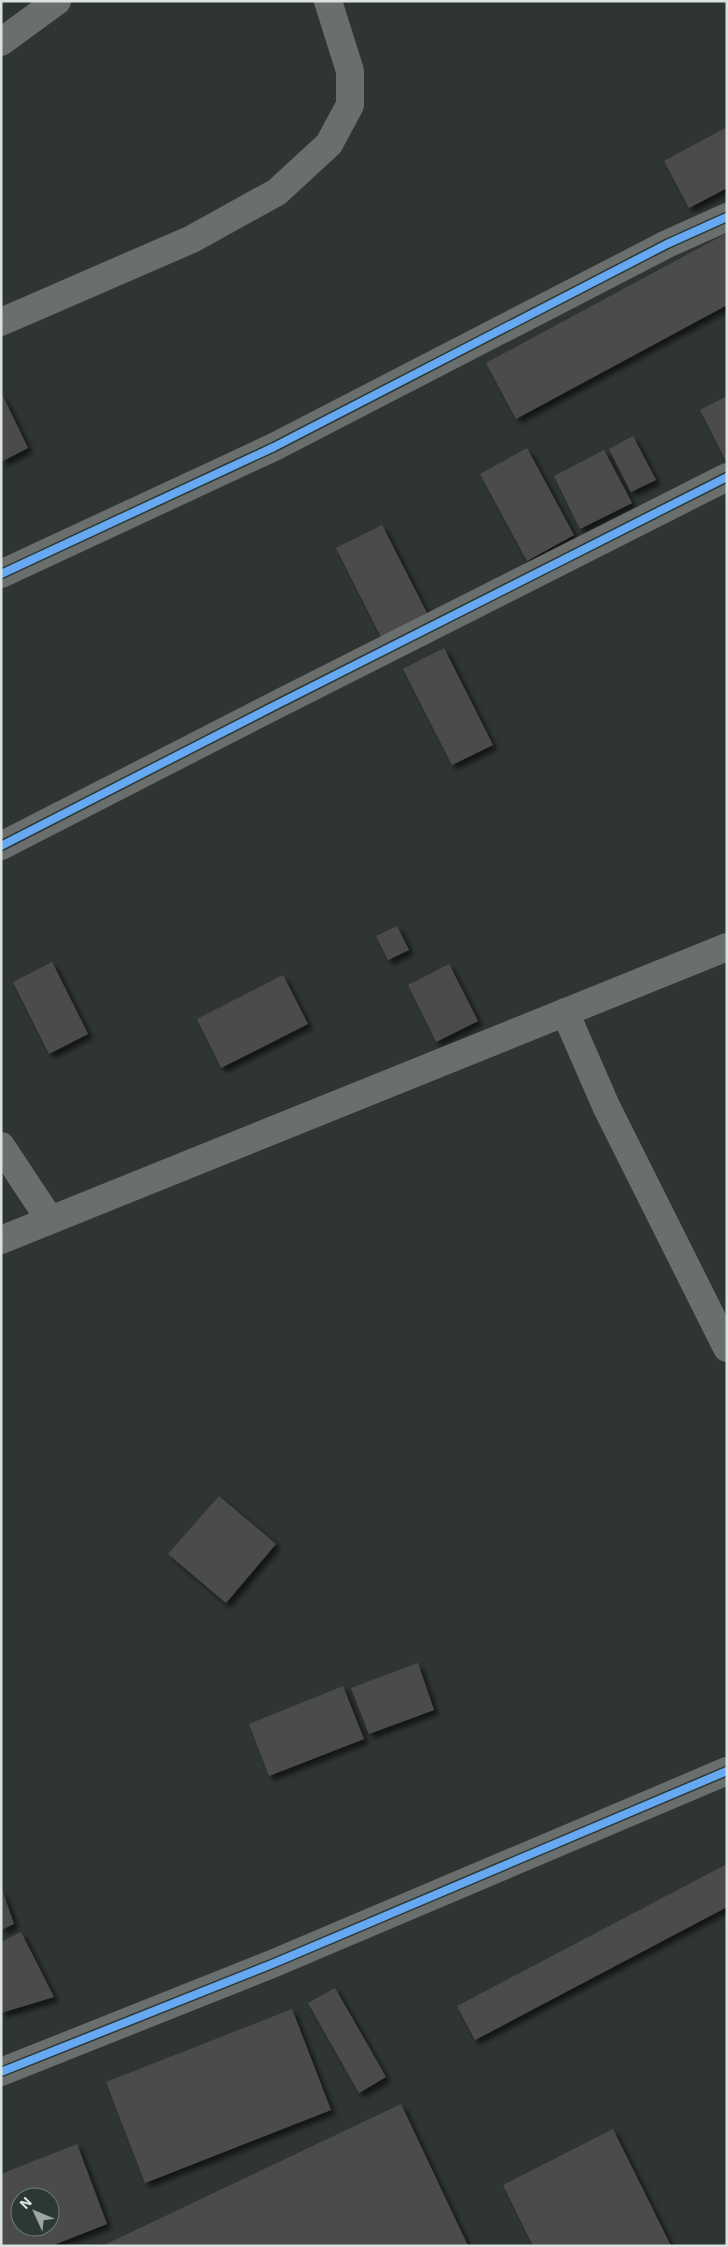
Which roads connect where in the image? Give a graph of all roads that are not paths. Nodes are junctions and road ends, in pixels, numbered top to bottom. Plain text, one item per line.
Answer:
1 (57, 1) edge
2 (328, 1) edge
3 (3, 36) edge
4 (727, 217) edge
5 (1, 322) edge
6 (727, 477) edge
7 (1, 574) edge
8 (1, 846) edge
9 (727, 947) edge
10 (565, 1012) junction
11 (1, 1146) edge
12 (50, 1220) junction
13 (1, 1240) edge
14 (727, 1348) edge
15 (727, 1771) edge
16 (1, 2072) edge

1 - 3 street
2 - 5 street
4 - 7 street
6 - 8 street
9 - 10 street
10 - 12 street
10 - 14 street
11 - 12 street
12 - 13 street
15 - 16 street

